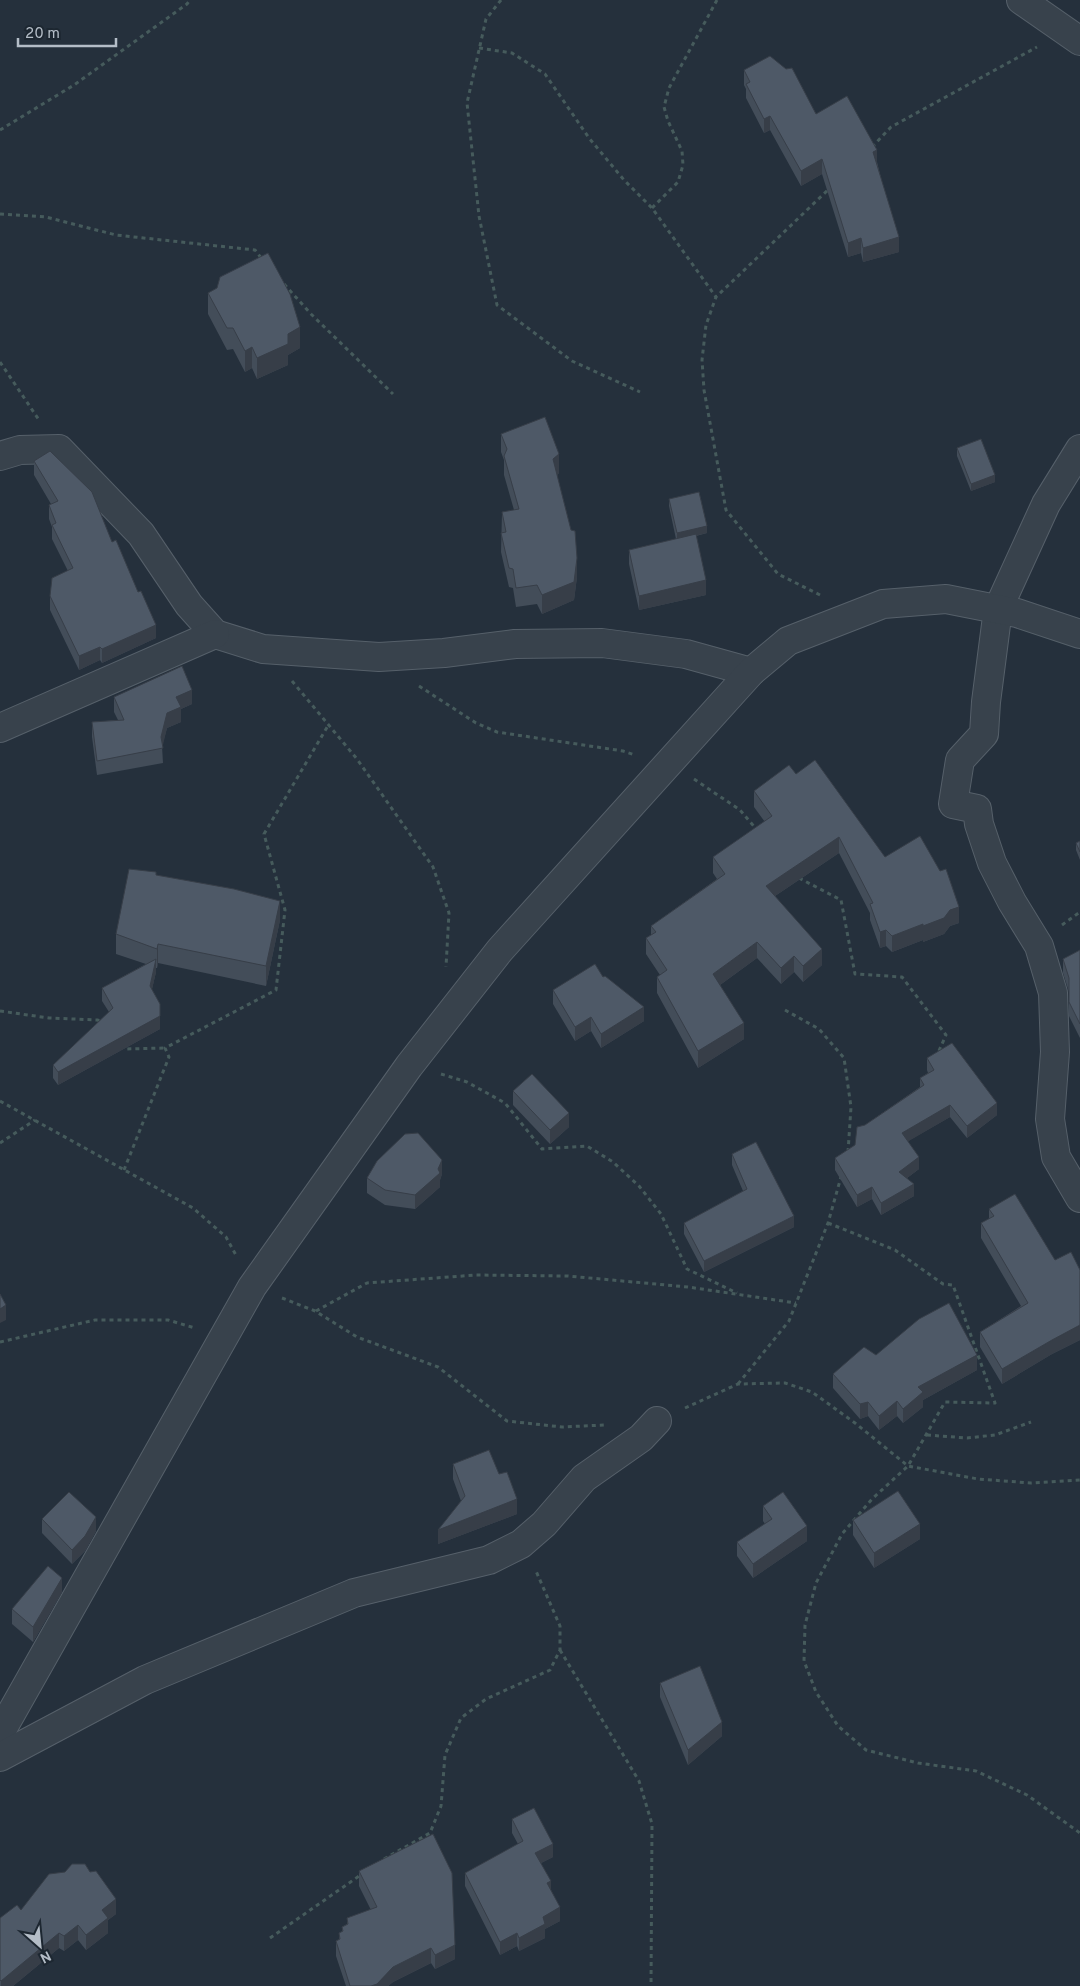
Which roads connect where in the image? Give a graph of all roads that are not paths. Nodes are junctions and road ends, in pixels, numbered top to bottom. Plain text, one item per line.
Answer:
1 (1022, 0) edge
2 (1073, 36) edge
3 (1080, 449) edge
4 (0, 456) edge
5 (998, 609) junction
6 (215, 634) junction
7 (1080, 634) edge
8 (751, 672) junction
9 (0, 728) edge
10 (1080, 1198) edge
11 (657, 1421) road end
12 (0, 1733) edge
13 (0, 1757) edge

1 - 2 street
3 - 5 street
4 - 6 street
5 - 7 street
5 - 8 street
5 - 10 street
6 - 8 street
6 - 9 street
8 - 12 street
11 - 13 street

